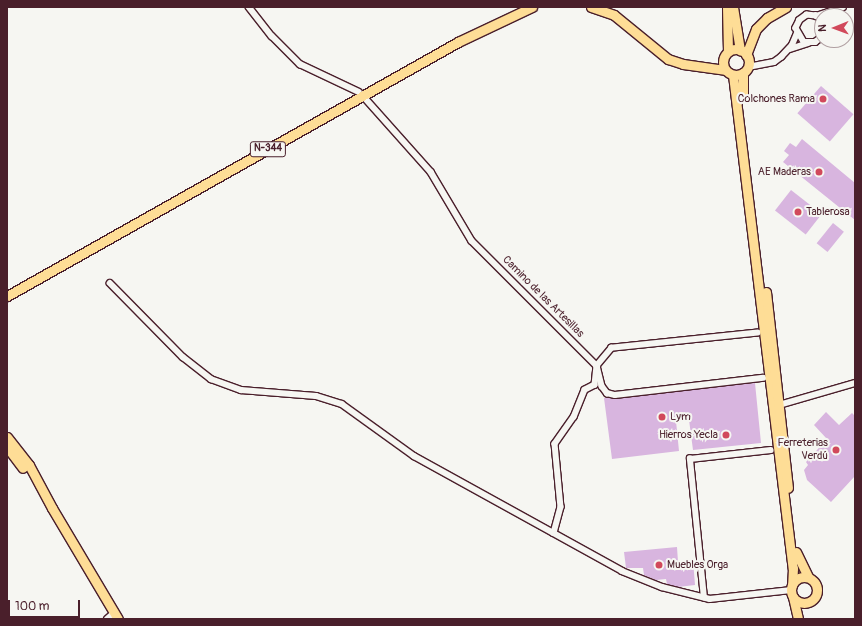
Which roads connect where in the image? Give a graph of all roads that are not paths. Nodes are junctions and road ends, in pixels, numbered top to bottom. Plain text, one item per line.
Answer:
1 (249, 7) edge
2 (533, 7) edge
3 (591, 7) edge
4 (727, 7) edge
5 (733, 7) edge
6 (786, 7) edge
7 (814, 16) edge
8 (797, 33) junction
9 (814, 40) edge
10 (808, 43) junction
11 (788, 50) junction
12 (728, 51) junction
13 (745, 61) junction
14 (729, 72) junction
15 (359, 92) dead end
16 (366, 99) dead end
17 (110, 283) dead end
18 (7, 296) edge
19 (758, 333) dead end
20 (597, 366) junction
21 (763, 378) dead end
22 (855, 382) edge
23 (783, 404) dead end
24 (7, 437) edge
25 (7, 447) edge
26 (771, 450) dead end
27 (52, 508) junction
28 (554, 533) junction
29 (808, 578) junction
30 (792, 591) junction
31 (704, 598) junction
32 (806, 603) junction
33 (113, 617) edge
34 (798, 619) edge
35 (804, 619) edge

1 - 15 street
2 - 18 main road, N-344
3 - 14 main road
4 - 12 main road
5 - 13 main road
6 - 13 main road
7 - 8 street
8 - 10 street
8 - 11 street
9 - 10 street
10 - 11 street
11 - 13 street
12 - 13 main road
12 - 14 main road
13 - 14 main road
13 - 29 main road
14 - 30 main road
16 - 20 street, Camino de las Artesillas
17 - 28 street
19 - 20 street
20 - 21 street
20 - 28 street
22 - 23 street
24 - 27 main road
25 - 27 main road
26 - 31 street
27 - 33 main road
28 - 31 street
29 - 30 main road
29 - 32 main road
30 - 31 street
30 - 32 main road
30 - 34 main road
32 - 35 main road

